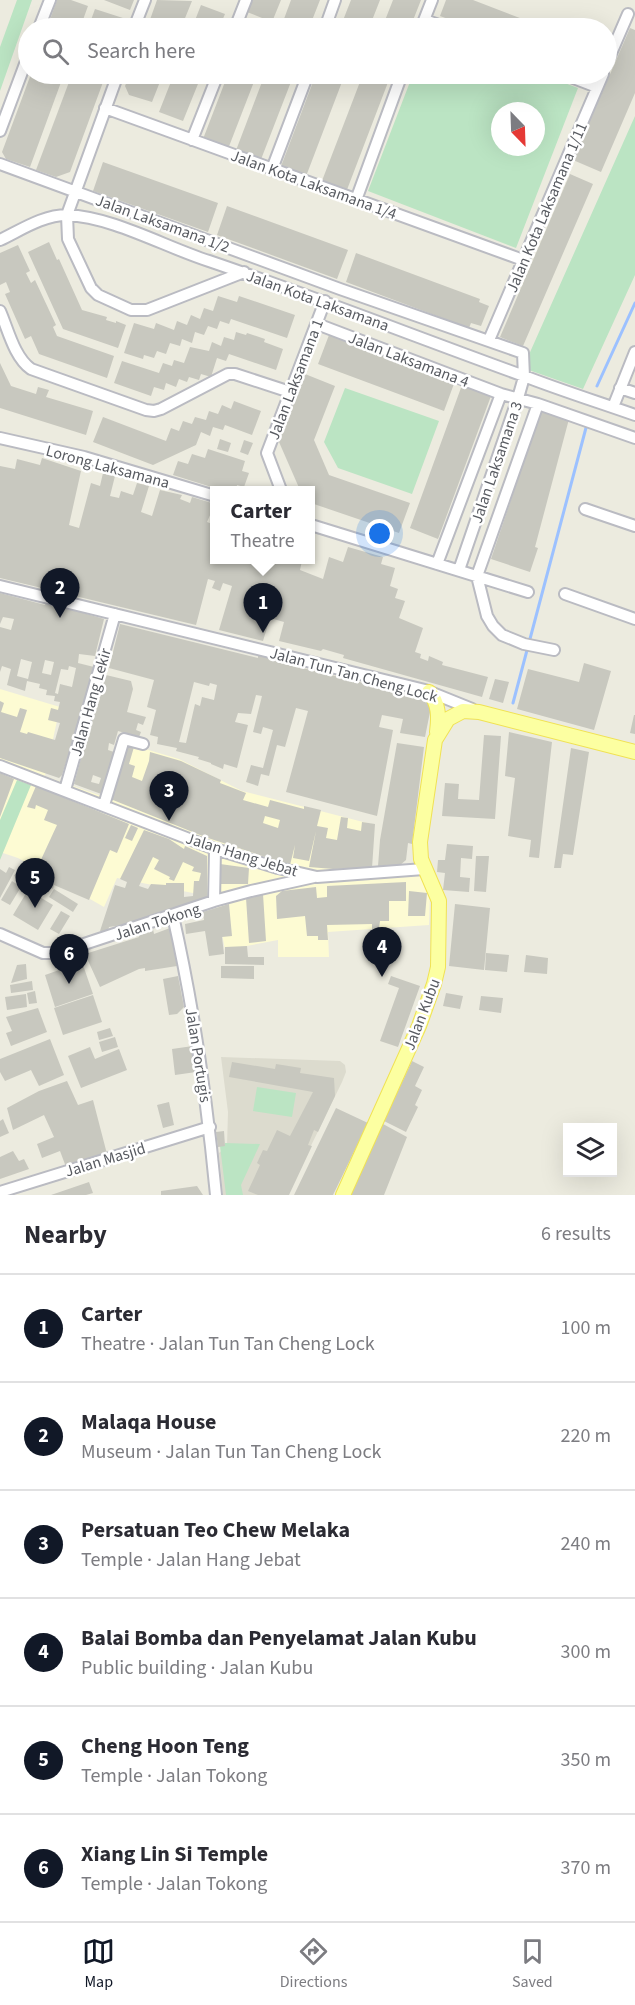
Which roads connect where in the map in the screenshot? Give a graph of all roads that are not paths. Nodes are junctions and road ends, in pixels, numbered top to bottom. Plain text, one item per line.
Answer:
1 (50, 0) edge
2 (145, 0) edge
3 (246, 0) edge
4 (335, 0) edge
5 (432, 0) edge
6 (628, 15) dead end
7 (43, 18) edge
8 (138, 18) edge
9 (239, 18) edge
10 (329, 18) edge
11 (425, 18) edge
12 (617, 40) edge
13 (18, 83) edge
14 (114, 84) edge
15 (214, 84) edge
16 (304, 84) edge
17 (398, 84) edge
18 (589, 84) edge
19 (598, 84) edge
20 (597, 87) junction
21 (105, 108) junction
22 (0, 131) edge
23 (192, 140) junction
24 (0, 164) edge
25 (272, 169) junction
26 (75, 190) junction
27 (356, 200) junction
28 (67, 215) junction
29 (0, 240) edge
30 (523, 260) junction
31 (244, 272) junction
32 (325, 301) junction
33 (0, 311) edge
34 (316, 324) junction
35 (489, 340) junction
36 (523, 352) joint
37 (635, 352) edge
38 (524, 376) junction
39 (620, 388) junction
40 (290, 392) junction
41 (635, 393) edge
42 (501, 394) junction
43 (518, 398) junction
44 (538, 404) junction
45 (614, 407) junction
46 (635, 415) edge
47 (0, 438) edge
48 (635, 438) edge
49 (279, 486) edge
50 (210, 495) edge
51 (585, 509) dead end
52 (315, 526) edge
53 (635, 526) edge
54 (437, 564) junction
55 (459, 570) junction
56 (477, 576) junction
57 (0, 586) edge
58 (528, 592) dead end
59 (565, 594) dead end
60 (115, 614) junction
61 (635, 620) edge
62 (554, 650) dead end
63 (429, 692) junction
64 (479, 712) junction
65 (435, 740) junction
66 (143, 744) dead end
67 (635, 752) edge
68 (0, 766) edge
69 (65, 790) junction
70 (104, 805) junction
71 (215, 849) junction
72 (424, 868) junction
73 (317, 877) junction
74 (214, 901) junction
75 (173, 916) junction
76 (0, 934) edge
77 (210, 1127) junction
78 (0, 1192) edge
79 (216, 1195) edge
80 (344, 1195) edge

1 - 7 street
2 - 8 street
3 - 9 street
4 - 10 street
5 - 11 street
6 - 12 street
13 - 22 street
14 - 21 street
15 - 23 street
16 - 25 street
17 - 27 street
18 - 20 street
19 - 20 street, Jalan Kota Laksamana 1/11
20 - 30 street, Jalan Kota Laksamana 1/11
21 - 23 street, Jalan Kota Laksamana 1/4
21 - 26 street
23 - 25 street, Jalan Kota Laksamana 1/4
24 - 26 street, Jalan Laksamana 1/2
25 - 27 street, Jalan Kota Laksamana 1/4
26 - 28 street
26 - 35 street, Jalan Laksamana 1/2
27 - 30 street, Jalan Kota Laksamana 1/4
28 - 29 street, Jalan Kota Laksamana
28 - 31 street, Jalan Kota Laksamana
28 - 31 street
30 - 35 street, Jalan Kota Laksamana 1/11
31 - 32 street, Jalan Kota Laksamana
32 - 34 street, Jalan Laksamana 1
32 - 38 street, Jalan Kota Laksamana
33 - 40 street
34 - 40 street, Jalan Laksamana 1
34 - 42 street, Jalan Laksamana 4
35 - 36 street, Jalan Laksamana 1/2
36 - 38 street, Jalan Laksamana 3
37 - 39 street
38 - 43 street, Jalan Laksamana 3
38 - 45 street, Jalan Kota Laksamana
39 - 41 street
39 - 45 street
40 - 49 street, Jalan Laksamana 1
42 - 43 street, Jalan Laksamana 4
42 - 54 street
43 - 44 street, Jalan Laksamana 4
43 - 55 street, Jalan Laksamana 3
44 - 48 street, Jalan Laksamana 4
44 - 56 street
45 - 46 street, Jalan Kota Laksamana
47 - 50 street, Lorong Laksamana
51 - 53 street
52 - 54 street
54 - 55 street
55 - 56 street
56 - 58 street
56 - 62 street
57 - 60 street, Jalan Tun Tan Cheng Lock
59 - 61 street
60 - 63 street, Jalan Tun Tan Cheng Lock
60 - 69 street, Jalan Hang Lekir
63 - 64 street, Jalan Tun Tan Cheng Lock
63 - 65 main road
64 - 65 main road, Jalan Kubu
64 - 67 main road, Jalan Tun Tan Cheng Lock
65 - 72 main road, Jalan Kubu
66 - 70 street
68 - 69 street, Jalan Hang Jebat
69 - 70 street, Jalan Hang Jebat
70 - 71 street, Jalan Hang Jebat
71 - 73 street, Jalan Hang Jebat
71 - 74 street
72 - 73 street, Jalan Hang Jebat
72 - 80 main road, Jalan Kubu
73 - 74 street, Jalan Tokong
74 - 75 street, Jalan Tokong
75 - 76 street, Jalan Tokong
75 - 77 street, Jalan Portugis
77 - 78 street, Jalan Masjid
77 - 79 street, Jalan Portugis

